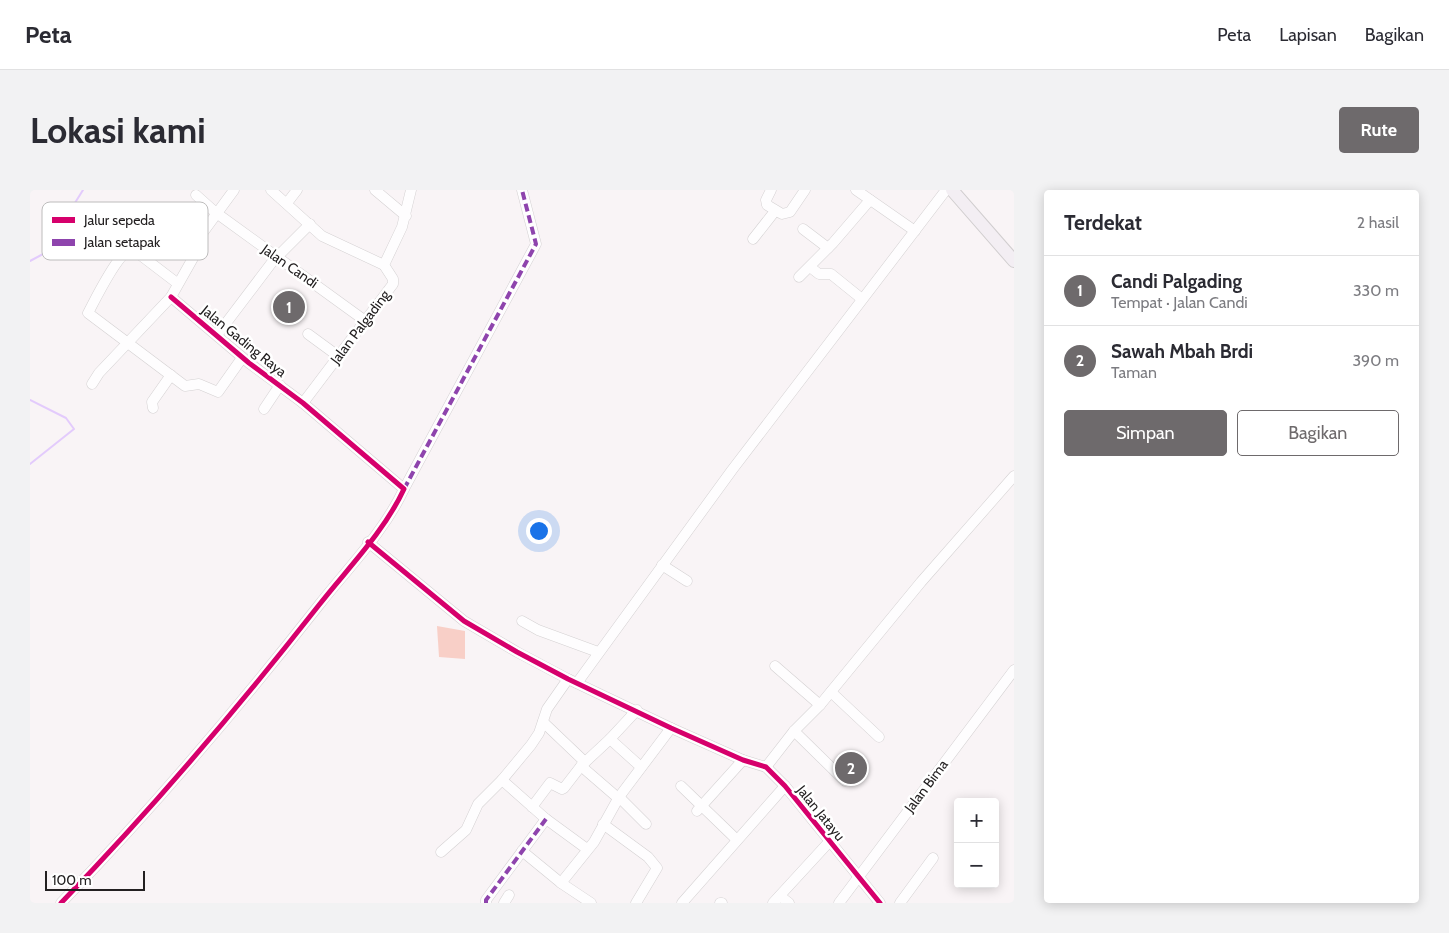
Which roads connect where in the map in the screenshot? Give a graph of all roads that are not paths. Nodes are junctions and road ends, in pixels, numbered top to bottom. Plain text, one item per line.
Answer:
1 (234, 190) edge
2 (271, 190) edge
3 (297, 190) edge
4 (375, 190) edge
5 (411, 190) edge
6 (522, 190) edge
7 (771, 190) edge
8 (805, 190) edge
9 (856, 190) edge
10 (946, 190) edge
11 (952, 190) edge
12 (196, 195) dead end
13 (870, 200) junction
14 (204, 202) edge
15 (286, 203) junction
16 (208, 206) edge
17 (774, 211) junction
18 (215, 212) junction
19 (406, 216) junction
20 (208, 224) edge
21 (310, 224) junction
22 (803, 229) dead end
23 (914, 231) junction
24 (753, 239) dead end
25 (828, 248) junction
26 (277, 257) junction
27 (120, 260) edge
28 (147, 260) edge
29 (191, 260) edge
30 (1014, 261) edge
31 (384, 265) junction
32 (810, 266) junction
33 (799, 277) dead end
34 (177, 283) junction
35 (171, 297) junction
36 (862, 299) junction
37 (364, 320) junction
38 (308, 334) dead end
39 (217, 335) junction
40 (130, 342) junction
41 (338, 356) junction
42 (242, 358) junction
43 (171, 375) junction
44 (92, 384) dead end
45 (280, 385) junction
46 (303, 403) junction
47 (153, 408) dead end
48 (264, 409) dead end
49 (1014, 476) edge
50 (404, 490) junction
51 (368, 542) junction
52 (662, 565) junction
53 (687, 581) dead end
54 (522, 621) dead end
55 (598, 652) junction
56 (775, 666) dead end
57 (1014, 670) edge
58 (572, 681) junction
59 (831, 692) junction
60 (820, 705) junction
61 (637, 710) junction
62 (543, 722) junction
63 (670, 728) junction
64 (794, 731) junction
65 (878, 737) dead end
66 (610, 739) junction
67 (743, 760) junction
68 (583, 764) junction
69 (641, 767) junction
70 (766, 767) junction
71 (502, 780) junction
72 (845, 781) dead end
73 (681, 786) dead end
74 (785, 786) junction
75 (619, 798) junction
76 (532, 807) junction
77 (699, 808) junction
78 (546, 818) junction
79 (603, 824) junction
80 (646, 824) dead end
81 (736, 839) junction
82 (830, 842) junction
83 (587, 849) junction
84 (522, 851) junction
85 (441, 852) dead end
86 (933, 858) dead end
87 (857, 876) junction
88 (561, 883) junction
89 (776, 900) edge
90 (61, 903) edge
91 (486, 903) edge
92 (591, 903) edge
93 (636, 903) edge
94 (682, 903) edge
95 (788, 903) edge
96 (839, 903) edge
97 (880, 903) edge
98 (900, 903) edge

1 - 18 street
2 - 15 street
3 - 15 street
4 - 19 street
5 - 19 street
6 - 50 street
7 - 17 street
8 - 17 street
9 - 13 street
10 - 23 street
11 - 30 main road
12 - 14 street, Jalan Candi
13 - 23 street
13 - 25 street
15 - 21 street
16 - 18 street, Jalan Candi
17 - 24 street
18 - 20 street
18 - 26 street, Jalan Candi
19 - 31 street
21 - 26 street
21 - 31 street
22 - 25 street
23 - 36 street
25 - 32 street
26 - 37 street, Jalan Candi
26 - 39 street
27 - 40 street
28 - 34 street
29 - 34 street
31 - 37 street, Jalan Palgading
32 - 33 street
32 - 36 street
34 - 35 street
35 - 39 street, Jalan Gading Raya
35 - 40 street
36 - 52 street
37 - 41 street, Jalan Palgading
38 - 41 street
39 - 42 street, Jalan Gading Raya
40 - 43 street
40 - 44 street
41 - 46 street, Jalan Palgading
42 - 43 street
42 - 45 street, Jalan Gading Raya
43 - 47 street
45 - 46 street, Jalan Gading Raya
45 - 48 street
46 - 50 street, Jalan Gading Raya
49 - 59 street
50 - 51 street
51 - 58 street
51 - 90 street
52 - 53 street
52 - 55 street
54 - 55 street
55 - 58 street
56 - 60 street
57 - 87 street, Jalan Bima
58 - 61 street
58 - 62 street
59 - 60 street
59 - 65 street
60 - 64 street
61 - 63 street
61 - 66 street
62 - 68 street
62 - 71 street
63 - 67 street
63 - 69 street
64 - 70 street
64 - 72 street
66 - 68 street
66 - 69 street
67 - 70 street
67 - 77 street
68 - 75 street
68 - 76 street
69 - 75 street
70 - 74 street, Jalan Jatayu
71 - 76 street
71 - 85 street
73 - 77 street
74 - 81 street
74 - 82 street, Jalan Jatayu
75 - 79 street
75 - 80 street
76 - 78 street
77 - 81 street
78 - 83 street
78 - 84 street
79 - 83 street
79 - 93 street
81 - 94 street
82 - 87 street, Jalan Jatayu
82 - 89 street
83 - 88 street
84 - 88 street
84 - 91 street
86 - 98 street
87 - 96 street, Jalan Bima
87 - 97 street, Jalan Jatayu
88 - 92 street
89 - 95 street

